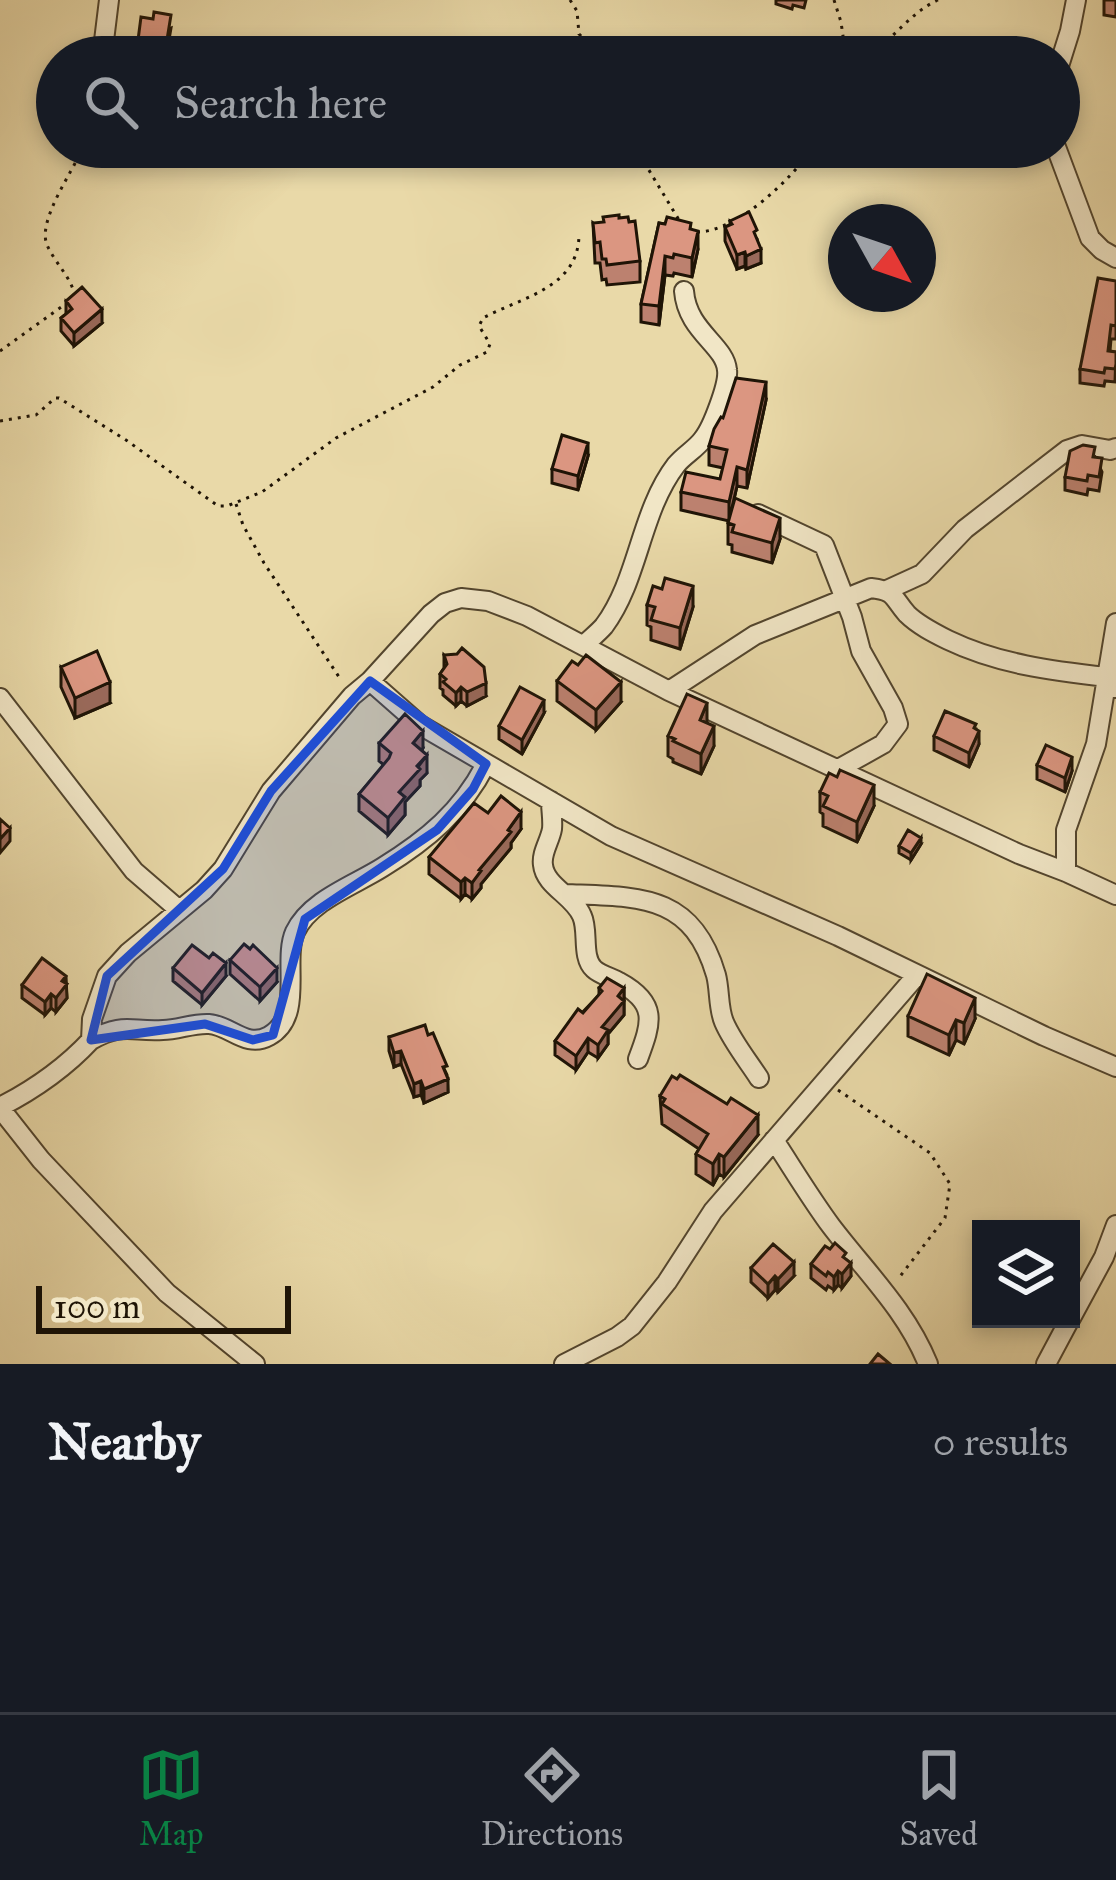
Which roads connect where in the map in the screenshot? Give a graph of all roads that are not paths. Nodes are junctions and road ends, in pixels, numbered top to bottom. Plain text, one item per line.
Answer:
1 (109, 0) edge
2 (1076, 0) edge
3 (105, 36) edge
4 (1068, 36) edge
5 (1064, 168) edge
6 (1116, 258) edge
7 (684, 291) dead end
8 (1116, 448) edge
9 (750, 509) edge
10 (886, 590) junction
11 (846, 597) junction
12 (1116, 622) edge
13 (584, 646) junction
14 (370, 681) junction
15 (1111, 683) edge
16 (670, 691) junction
17 (0, 698) edge
18 (486, 764) junction
19 (839, 768) junction
20 (551, 801) junction
21 (1066, 872) junction
22 (566, 894) junction
23 (1116, 896) edge
24 (178, 909) junction
25 (917, 975) junction
26 (92, 1040) junction
27 (638, 1060) dead end
28 (1116, 1067) edge
29 (759, 1078) dead end
30 (0, 1107) edge
31 (774, 1140) junction
32 (1116, 1225) edge
33 (1080, 1301) edge
34 (1066, 1328) edge
35 (255, 1364) edge
36 (564, 1364) edge
37 (928, 1364) edge
38 (1046, 1364) edge

1 - 3 street
2 - 4 street
5 - 6 street
7 - 13 street
8 - 10 street
9 - 11 street
10 - 11 street
10 - 15 street
11 - 16 street
11 - 19 street
12 - 15 street
13 - 14 street
13 - 16 street
14 - 18 street
14 - 24 street
15 - 21 street
16 - 19 street
17 - 24 street
18 - 20 street
18 - 26 street
19 - 21 street
20 - 22 street
20 - 25 street
21 - 23 street
22 - 27 street
22 - 29 street
24 - 26 street
25 - 28 street
25 - 31 street
26 - 30 street
30 - 35 street
31 - 36 street
31 - 37 street
32 - 33 street
34 - 38 street

